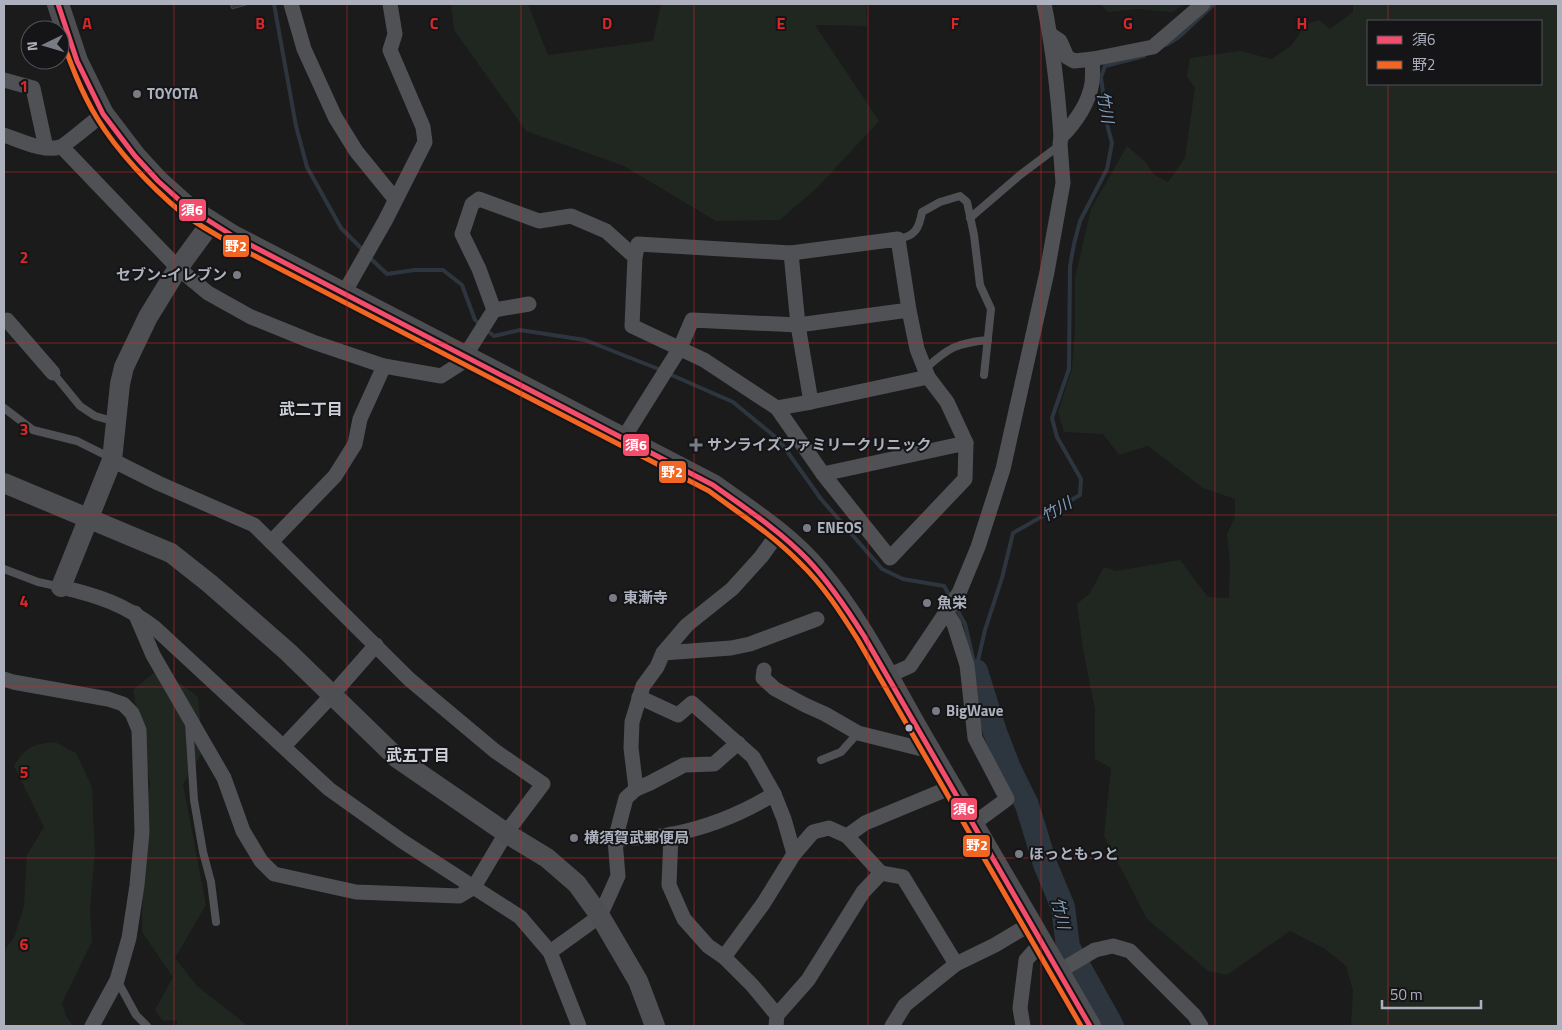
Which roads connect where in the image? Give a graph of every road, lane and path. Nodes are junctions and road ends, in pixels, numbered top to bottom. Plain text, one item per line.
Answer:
1 (58, 4) edge
2 (291, 4) edge
3 (390, 4) edge
4 (1044, 4) edge
5 (1203, 4) edge
6 (1051, 35) junction
7 (1093, 59) junction
8 (4, 80) edge
9 (103, 114) junction
10 (4, 135) edge
11 (1061, 141) junction
12 (62, 147) junction
13 (46, 148) junction
14 (395, 199) junction
15 (970, 218) junction
16 (211, 223) junction
17 (898, 239) junction
18 (791, 252) junction
19 (635, 257) junction
20 (178, 268) junction
21 (344, 293) junction
22 (529, 304) dead end
23 (494, 310) junction
24 (909, 310) junction
25 (5, 318) edge
26 (798, 325) junction
27 (988, 340) junction
28 (680, 348) junction
29 (467, 357) junction
30 (384, 366) junction
31 (53, 373) joint
32 (927, 373) junction
33 (984, 375) dead end
34 (811, 402) junction
35 (4, 408) edge
36 (777, 408) junction
37 (117, 422) junction
38 (623, 439) junction
39 (966, 443) junction
40 (112, 460) junction
41 (823, 474) junction
42 (4, 482) edge
43 (89, 519) junction
44 (779, 532) junction
45 (271, 542) junction
46 (4, 569) edge
47 (61, 587) junction
48 (135, 613) junction
49 (946, 613) junction
50 (817, 619) dead end
51 (376, 645) junction
52 (663, 653) junction
53 (764, 670) dead end
54 (888, 676) junction
55 (4, 679) edge
56 (333, 694) junction
57 (639, 697) junction
58 (188, 716) junction
59 (858, 733) junction
60 (738, 743) junction
61 (284, 746) junction
62 (930, 751) junction
63 (821, 760) dead end
64 (952, 787) junction
65 (636, 789) junction
66 (774, 794) junction
67 (973, 824) junction
68 (506, 833) junction
69 (671, 834) junction
70 (847, 836) junction
71 (615, 840) junction
72 (794, 854) junction
73 (881, 873) junction
74 (474, 887) junction
75 (600, 916) junction
76 (216, 922) dead end
77 (1036, 933) junction
78 (550, 952) junction
79 (724, 958) junction
80 (956, 964) junction
81 (1058, 972) junction
82 (118, 980) junction
83 (777, 1021) edge
84 (92, 1026) edge
85 (147, 1026) edge
86 (579, 1026) edge
87 (655, 1026) edge
88 (892, 1026) edge
89 (1023, 1026) edge
90 (1090, 1026) edge
91 (1201, 1026) edge

1 - 9 main road
2 - 14 street
3 - 14 street
4 - 6 street
5 - 7 street
6 - 7 street
6 - 11 street
7 - 11 street
8 - 13 street
9 - 12 street
9 - 16 main road
10 - 13 street
11 - 15 lane
11 - 49 street
12 - 13 street
12 - 20 street
14 - 21 street
15 - 17 lane
15 - 27 lane
16 - 20 street
16 - 21 main road
17 - 18 street
17 - 24 street
18 - 19 street
18 - 26 street
19 - 23 street
19 - 28 street
20 - 30 street
20 - 37 street
21 - 29 main road
22 - 23 street
23 - 29 street
24 - 26 street
24 - 32 street
25 - 31 street
26 - 28 street
26 - 34 street
27 - 32 lane
27 - 33 lane
28 - 36 street
28 - 38 street
29 - 30 street
29 - 38 main road
30 - 45 street
31 - 37 lane
32 - 34 street
32 - 39 street
34 - 36 street
35 - 40 lane
36 - 41 street
37 - 40 street
38 - 44 main road
39 - 41 street
39 - 41 street
40 - 43 street
40 - 45 street
42 - 43 street
43 - 47 street
43 - 56 street
44 - 52 street
44 - 54 main road
45 - 51 street
46 - 47 lane
47 - 48 street
48 - 58 street
48 - 61 street
49 - 54 street
49 - 67 street
50 - 52 street
51 - 56 street
51 - 68 street
52 - 57 street
53 - 59 street
54 - 62 main road
55 - 82 street
56 - 61 street
56 - 68 street
57 - 60 street
57 - 65 street
58 - 74 street
58 - 76 lane
59 - 62 street
59 - 63 lane
60 - 65 street
60 - 66 street
61 - 74 street
62 - 64 main road
64 - 67 main road
64 - 70 street
65 - 71 street
66 - 69 street
66 - 72 street
67 - 77 main road
68 - 74 street
68 - 75 street
69 - 71 street
69 - 79 street
70 - 72 street
70 - 73 street
71 - 75 street
72 - 79 street
73 - 80 street
73 - 83 street
74 - 78 street
75 - 78 street
75 - 87 street
77 - 80 street
77 - 81 main road
77 - 89 street
78 - 86 street
79 - 83 street
80 - 88 street
81 - 90 main road
81 - 91 street
82 - 84 street
82 - 85 lane

